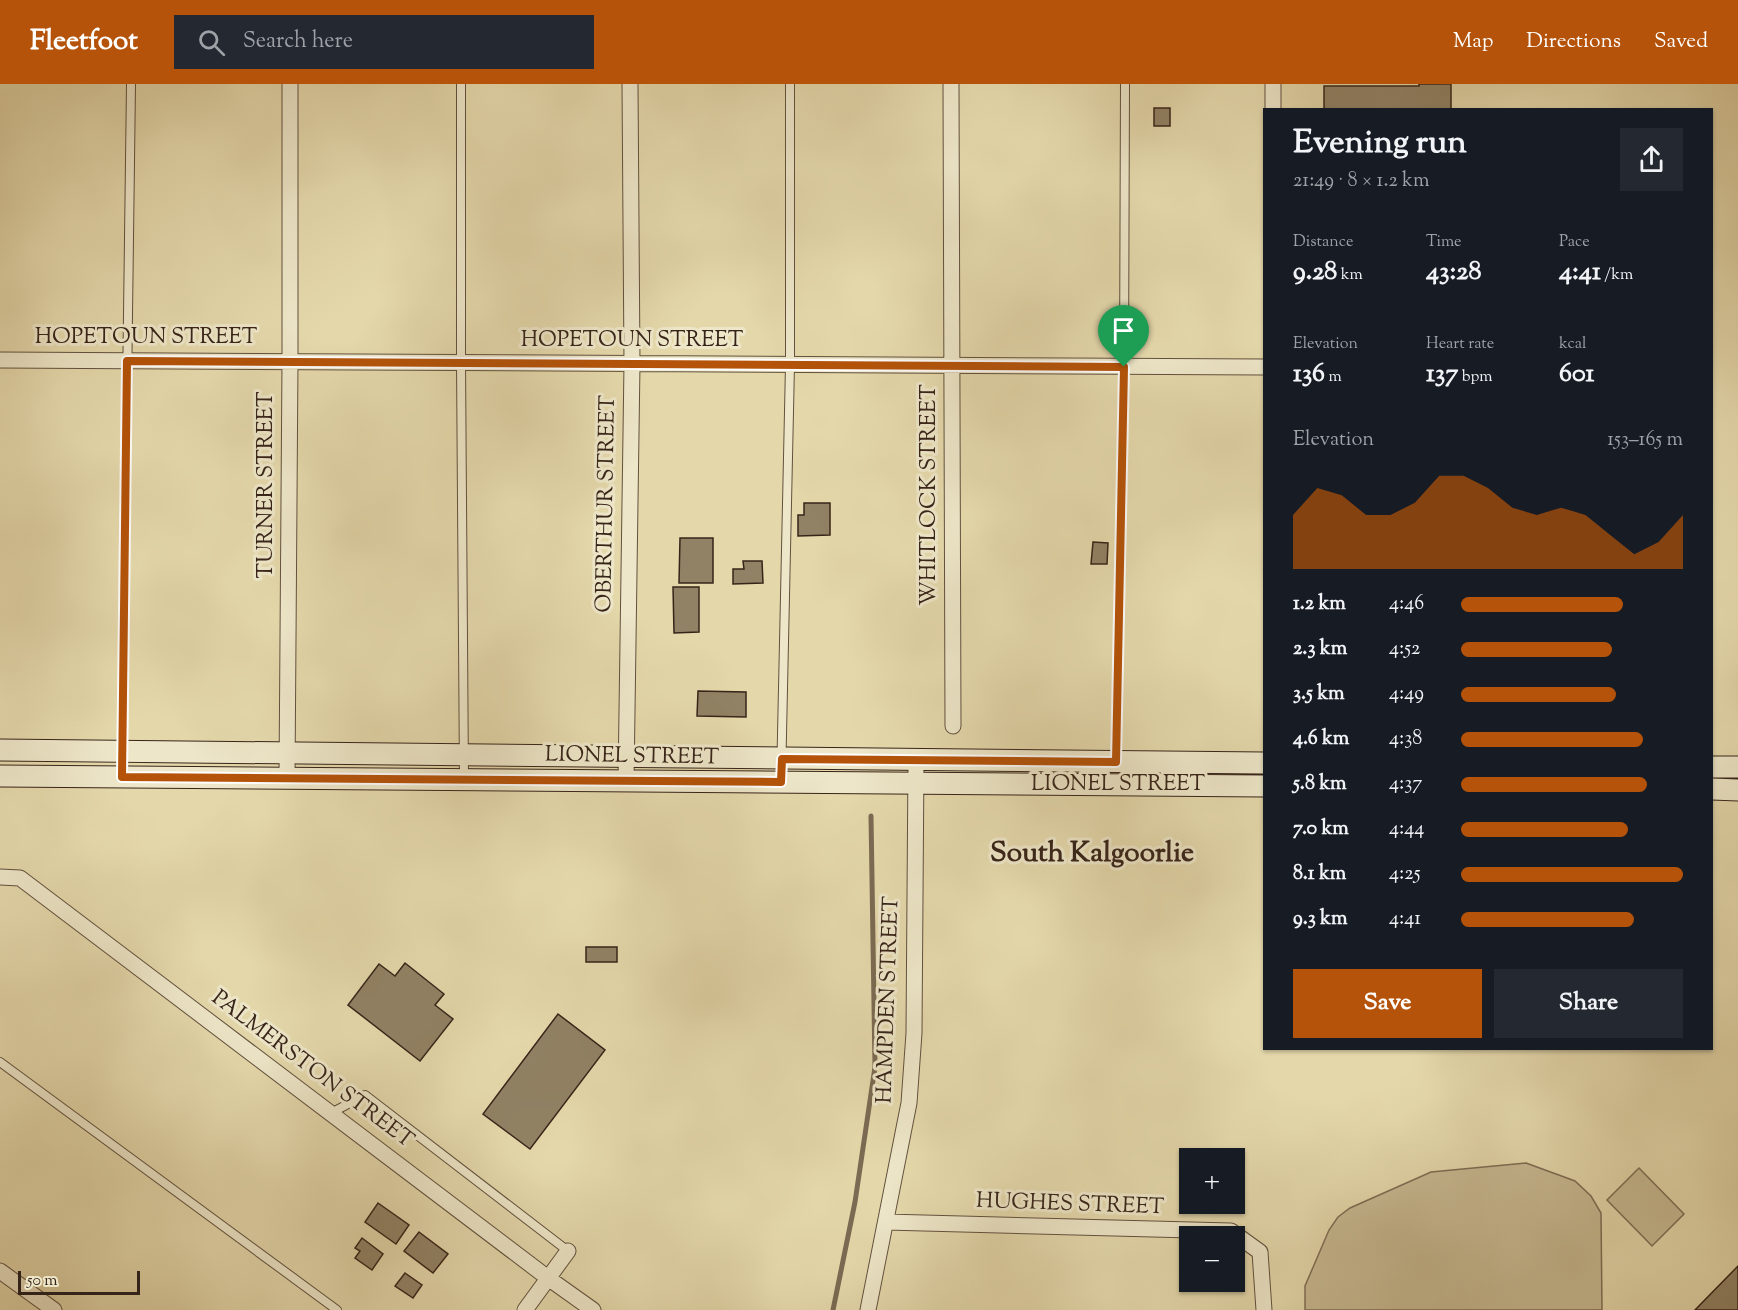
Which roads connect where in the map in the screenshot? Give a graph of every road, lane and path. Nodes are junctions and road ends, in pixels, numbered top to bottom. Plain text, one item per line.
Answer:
1 (131, 84) edge
2 (290, 84) edge
3 (461, 84) edge
4 (630, 84) edge
5 (790, 84) edge
6 (951, 84) edge
7 (1125, 84) edge
8 (1273, 84) edge
9 (1273, 108) edge
10 (0, 360) edge
11 (127, 361) junction
12 (290, 362) junction
13 (460, 363) junction
14 (632, 364) junction
15 (790, 365) junction
16 (951, 366) junction
17 (1124, 367) junction
18 (1263, 368) edge
19 (953, 726) dead end
20 (0, 750) edge
21 (122, 751) junction
22 (287, 753) junction
23 (464, 755) junction
24 (627, 757) junction
25 (782, 759) junction
26 (916, 761) junction
27 (1116, 762) junction
28 (1263, 763) edge
29 (1713, 767) edge
30 (1738, 767) edge
31 (0, 776) edge
32 (122, 777) junction
33 (287, 778) junction
34 (464, 780) junction
35 (626, 781) junction
36 (781, 782) junction
37 (917, 783) junction
38 (1263, 786) edge
39 (1713, 789) edge
40 (1738, 789) edge
41 (0, 877) edge
42 (0, 1062) edge
43 (332, 1113) junction
44 (886, 1222) junction
45 (568, 1251) joint
46 (0, 1271) edge
47 (548, 1278) junction
48 (54, 1310) edge
49 (337, 1310) edge
50 (525, 1310) edge
51 (592, 1310) edge
52 (868, 1310) edge
53 (1264, 1310) edge

1 - 11 lane
2 - 12 street, TURNER STREET
3 - 13 lane
4 - 14 street, OBERTHUR STREET
5 - 15 lane
6 - 16 street, WHITLOCK STREET
7 - 17 lane
8 - 9 street
10 - 11 street, HOPETOUN STREET
11 - 12 street, HOPETOUN STREET
11 - 21 lane
12 - 13 street, HOPETOUN STREET
12 - 22 street, TURNER STREET
13 - 14 street, HOPETOUN STREET
13 - 23 lane
14 - 15 street, HOPETOUN STREET
14 - 24 street, OBERTHUR STREET
15 - 16 street, HOPETOUN STREET
15 - 25 lane
16 - 17 street, HOPETOUN STREET
16 - 19 street, WHITLOCK STREET
17 - 18 street, HOPETOUN STREET
17 - 27 lane
20 - 21 street, LIONEL STREET
21 - 22 street, LIONEL STREET
21 - 32 lane
22 - 23 street, LIONEL STREET
22 - 33 street, TURNER STREET
23 - 24 street, LIONEL STREET
23 - 34 lane
24 - 25 street, LIONEL STREET
24 - 35 street, OBERTHUR STREET
25 - 26 street, LIONEL STREET
25 - 36 lane
26 - 27 street, LIONEL STREET
26 - 37 street, HAMPDEN STREET
27 - 28 street, LIONEL STREET
29 - 30 street
31 - 32 street, LIONEL STREET
32 - 33 street, LIONEL STREET
33 - 34 street, LIONEL STREET
34 - 35 street, LIONEL STREET
35 - 36 street, LIONEL STREET
36 - 37 street, LIONEL STREET
37 - 38 street, LIONEL STREET
37 - 44 street, HAMPDEN STREET
39 - 40 street
41 - 43 street, PALMERSTON STREET
42 - 49 lane
43 - 45 lane
43 - 47 street, PALMERSTON STREET
44 - 52 street, HAMPDEN STREET
44 - 53 street, HUGHES STREET
45 - 47 street
46 - 48 street
47 - 50 street
47 - 51 street, PALMERSTON STREET

